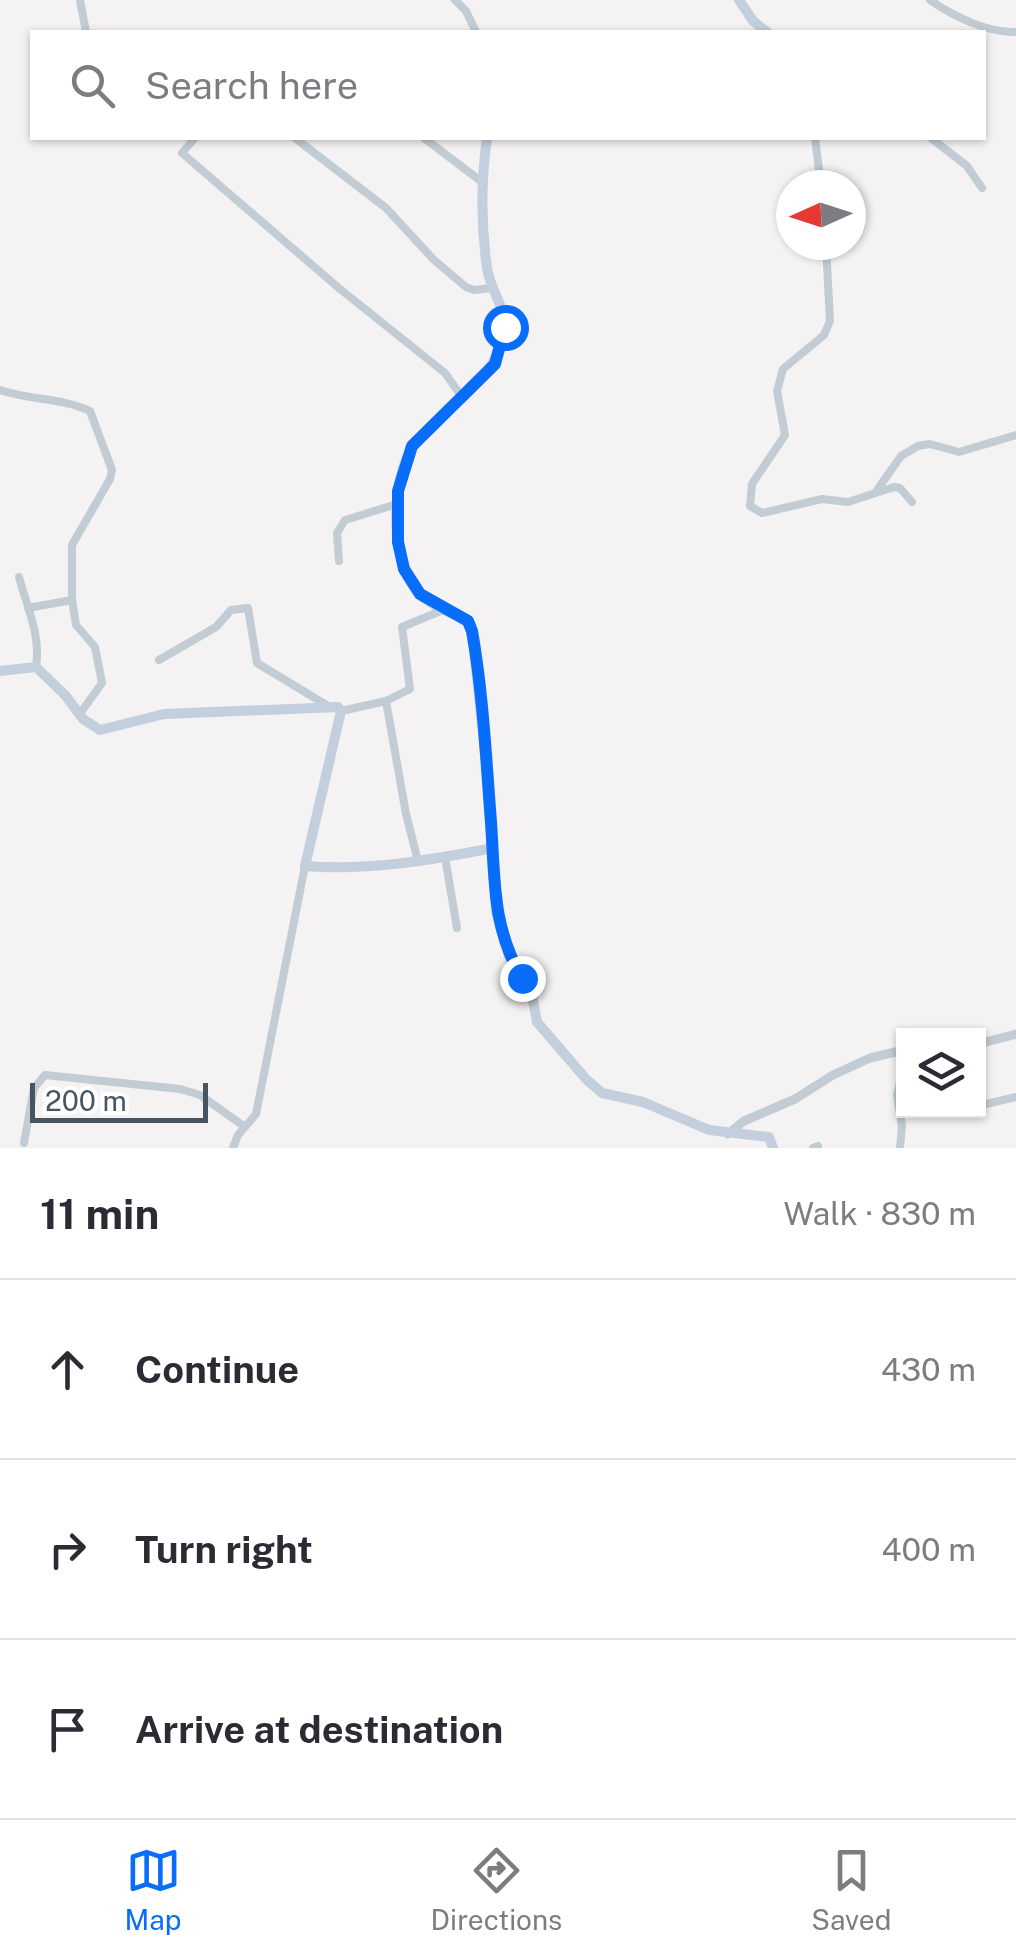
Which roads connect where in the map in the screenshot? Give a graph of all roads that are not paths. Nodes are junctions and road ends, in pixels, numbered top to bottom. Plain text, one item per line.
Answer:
1 (80, 0) edge
2 (455, 0) edge
3 (739, 0) edge
4 (930, 0) edge
5 (86, 30) edge
6 (475, 30) edge
7 (765, 30) edge
8 (1016, 32) edge
9 (193, 140) edge
10 (299, 140) edge
11 (427, 140) edge
12 (487, 140) edge
13 (815, 140) edge
14 (934, 140) edge
15 (819, 170) edge
16 (482, 182) junction
17 (982, 188) dead end
18 (827, 260) edge
19 (491, 288) junction
20 (0, 390) edge
21 (462, 397) junction
22 (1016, 435) edge
23 (875, 493) junction
24 (912, 502) dead end
25 (397, 504) junction
26 (339, 561) dead end
27 (19, 577) dead end
28 (72, 600) junction
29 (28, 608) junction
30 (444, 610) junction
31 (159, 660) dead end
32 (36, 667) junction
33 (0, 670) edge
34 (386, 701) junction
35 (328, 706) junction
36 (341, 711) junction
37 (79, 715) junction
38 (493, 848) junction
39 (445, 858) junction
40 (418, 861) junction
41 (305, 866) junction
42 (457, 928) dead end
43 (1016, 1034) edge
44 (986, 1042) edge
45 (896, 1052) edge
46 (1016, 1098) edge
47 (986, 1104) edge
48 (901, 1118) edge
49 (245, 1127) junction
50 (728, 1134) junction
51 (24, 1143) dead end
52 (777, 1147) edge
53 (233, 1148) edge
54 (900, 1148) edge

1 - 5 street
2 - 6 street
3 - 7 main road
4 - 8 street
9 - 21 street
10 - 19 street
11 - 16 street
12 - 16 main road
13 - 15 street
14 - 17 street
16 - 19 main road
18 - 23 street
19 - 21 main road
20 - 28 street
21 - 25 main road
22 - 23 street
23 - 24 street
25 - 26 street
25 - 30 main road
27 - 29 street
28 - 29 street
28 - 37 street
29 - 32 street
30 - 34 street
30 - 38 main road
31 - 35 street
32 - 33 main road
32 - 37 main road
34 - 36 street
34 - 40 street
35 - 36 main road
35 - 37 main road
36 - 41 main road
38 - 39 main road
38 - 50 main road
39 - 40 main road
39 - 42 street
40 - 41 main road
41 - 49 street
43 - 44 street
45 - 50 street
46 - 47 street
48 - 54 street
49 - 51 street
49 - 53 street
50 - 52 main road

